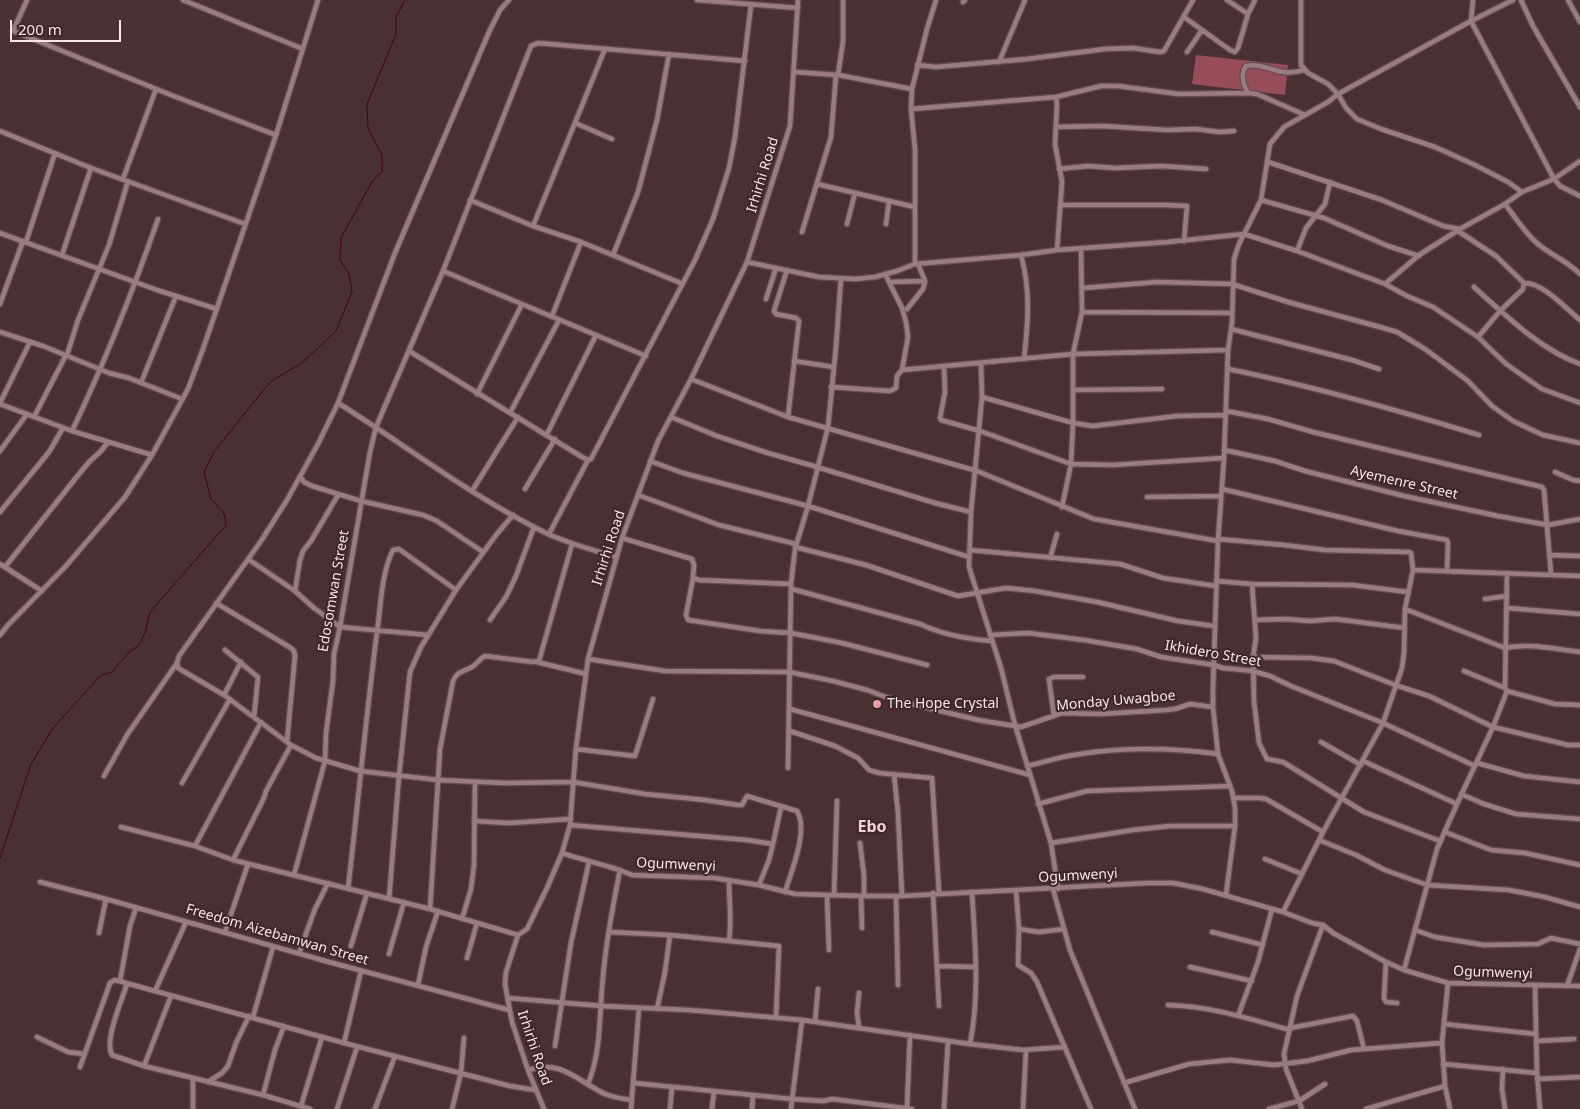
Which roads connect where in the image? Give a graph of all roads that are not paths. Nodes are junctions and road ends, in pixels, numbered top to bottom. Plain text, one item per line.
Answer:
1 (27, 0) edge
2 (183, 0) edge
3 (318, 0) edge
4 (509, 0) edge
5 (697, 0) edge
6 (798, 0) edge
7 (843, 0) edge
8 (936, 0) edge
9 (1025, 0) edge
10 (1193, 0) edge
11 (1226, 0) edge
12 (1255, 0) edge
13 (1301, 0) edge
14 (1473, 0) edge
15 (1513, 0) edge
16 (1520, 0) edge
17 (1568, 0) edge
18 (751, 5) junction
19 (798, 8) junction
20 (1248, 14) junction
21 (1184, 17) junction
22 (1471, 21) junction
23 (1580, 22) edge
24 (1202, 30) junction
25 (303, 49) junction
26 (605, 49) junction
27 (1187, 52) dead end
28 (669, 54) junction
29 (745, 61) junction
30 (999, 62) junction
31 (917, 65) junction
32 (1304, 70) junction
33 (795, 72) junction
34 (837, 75) junction
35 (156, 89) junction
36 (912, 89) junction
37 (1248, 92) junction
38 (1338, 94) junction
39 (1056, 96) junction
40 (1580, 107) edge
41 (911, 109) junction
42 (1305, 115) junction
43 (575, 123) junction
44 (1056, 127) junction
45 (1234, 130) dead end
46 (0, 131) edge
47 (276, 135) junction
48 (612, 139) dead end
49 (55, 153) junction
50 (1580, 161) edge
51 (1268, 162) junction
52 (91, 168) junction
53 (1059, 168) junction
54 (1206, 169) dead end
55 (1554, 179) junction
56 (125, 180) junction
57 (1330, 182) junction
58 (817, 184) junction
59 (1522, 192) junction
60 (855, 193) junction
61 (1580, 196) edge
62 (470, 200) junction
63 (1261, 200) junction
64 (890, 201) junction
65 (1506, 204) junction
66 (1061, 205) junction
67 (915, 207) junction
68 (1317, 215) junction
69 (158, 219) dead end
70 (245, 224) junction
71 (847, 224) dead end
72 (886, 224) dead end
73 (533, 226) junction
74 (1459, 230) junction
75 (802, 232) dead end
76 (0, 233) edge
77 (1244, 234) junction
78 (1184, 241) junction
79 (24, 242) junction
80 (581, 242) junction
81 (1081, 248) junction
82 (1058, 250) junction
83 (1298, 251) junction
84 (62, 255) junction
85 (613, 255) junction
86 (1021, 255) junction
87 (1420, 255) junction
88 (747, 262) junction
89 (916, 264) junction
90 (99, 268) junction
91 (776, 268) junction
92 (787, 270) junction
93 (443, 271) junction
94 (885, 274) junction
95 (1580, 274) edge
96 (841, 278) junction
97 (925, 281) junction
98 (136, 282) junction
99 (890, 282) junction
100 (683, 284) junction
101 (1232, 284) junction
102 (1385, 284) junction
103 (1524, 284) junction
104 (1474, 287) dead end
105 (1083, 288) junction
106 (176, 296) junction
107 (766, 299) dead end
108 (0, 304) edge
109 (522, 304) junction
110 (217, 309) junction
111 (908, 309) dead end
112 (1500, 311) junction
113 (1082, 312) junction
114 (1231, 313) junction
115 (552, 316) junction
116 (559, 320) junction
117 (1580, 320) edge
118 (1231, 329) junction
119 (0, 332) edge
120 (596, 335) junction
121 (1478, 337) junction
122 (30, 342) junction
123 (1228, 350) junction
124 (409, 351) junction
125 (1074, 354) junction
126 (66, 355) junction
127 (646, 356) junction
128 (1024, 359) junction
129 (794, 361) junction
130 (981, 364) junction
131 (1580, 364) edge
132 (944, 366) junction
133 (834, 367) junction
134 (1228, 369) junction
135 (1379, 369) dead end
136 (101, 370) junction
137 (902, 370) junction
138 (690, 379) junction
139 (141, 383) junction
140 (832, 387) junction
141 (1162, 389) dead end
142 (1074, 390) junction
143 (477, 394) junction
144 (982, 397) junction
145 (182, 399) junction
146 (338, 403) junction
147 (1580, 403) edge
148 (0, 404) edge
149 (510, 413) junction
150 (1226, 413) junction
151 (27, 414) junction
152 (34, 416) junction
153 (518, 417) junction
154 (671, 417) junction
155 (788, 417) junction
156 (1074, 423) junction
157 (376, 427) junction
158 (828, 427) junction
159 (63, 428) junction
160 (72, 431) junction
161 (980, 431) junction
162 (546, 434) junction
163 (1479, 435) dead end
164 (554, 440) junction
165 (108, 442) junction
166 (1580, 443) edge
167 (1224, 450) junction
168 (0, 451) edge
169 (152, 455) junction
170 (1224, 458) junction
171 (588, 460) junction
172 (650, 461) junction
173 (1070, 464) junction
174 (818, 466) junction
175 (977, 471) junction
176 (1555, 472) dead end
177 (300, 476) junction
178 (1580, 481) edge
179 (525, 489) dead end
180 (1222, 489) junction
181 (472, 491) junction
182 (338, 495) junction
183 (638, 495) junction
184 (1221, 496) junction
185 (1147, 497) dead end
186 (361, 501) junction
187 (808, 506) junction
188 (1062, 507) junction
189 (0, 512) edge
190 (972, 512) junction
191 (513, 516) junction
192 (1580, 520) edge
193 (1548, 525) junction
194 (534, 527) junction
195 (549, 534) junction
196 (1057, 534) dead end
197 (622, 538) junction
198 (1218, 540) junction
199 (572, 544) junction
200 (796, 545) junction
201 (970, 550) junction
202 (483, 552) junction
203 (1549, 555) junction
204 (1580, 556) edge
205 (616, 557) junction
206 (969, 558) junction
207 (1050, 558) junction
208 (248, 559) junction
209 (2, 566) edge
210 (1413, 570) junction
211 (1447, 570) junction
212 (1507, 573) junction
213 (1551, 574) junction
214 (1580, 576) edge
215 (693, 578) junction
216 (1216, 583) junction
217 (1252, 584) junction
218 (792, 586) junction
219 (456, 590) junction
220 (42, 591) junction
221 (295, 591) junction
222 (1408, 592) junction
223 (978, 594) junction
224 (1507, 596) junction
225 (1485, 599) dead end
226 (216, 603) junction
227 (1507, 608) junction
228 (1405, 609) junction
229 (1580, 614) edge
230 (490, 620) dead end
231 (1255, 620) junction
232 (340, 626) junction
233 (1214, 626) junction
234 (1405, 628) junction
235 (378, 630) junction
236 (791, 633) junction
237 (428, 634) junction
238 (0, 635) edge
239 (990, 635) junction
240 (992, 640) junction
241 (1505, 648) junction
242 (225, 650) dead end
243 (1580, 652) edge
244 (1253, 657) junction
245 (588, 659) junction
246 (241, 662) junction
247 (537, 662) junction
248 (177, 663) junction
249 (1214, 665) junction
250 (927, 666) dead end
251 (1253, 671) junction
252 (1464, 671) dead end
253 (790, 672) junction
254 (586, 674) junction
255 (1083, 677) dead end
256 (1395, 686) junction
257 (1506, 689) junction
258 (224, 695) junction
259 (230, 699) junction
260 (653, 699) dead end
261 (1580, 705) edge
262 (1213, 707) junction
263 (790, 709) junction
264 (1054, 716) junction
265 (254, 717) junction
266 (261, 722) junction
267 (1382, 723) junction
268 (1015, 725) junction
269 (1493, 727) junction
270 (790, 731) junction
271 (287, 741) junction
272 (1321, 742) dead end
273 (291, 745) junction
274 (1580, 745) edge
275 (576, 749) junction
276 (1218, 754) junction
277 (324, 761) junction
278 (1362, 763) junction
279 (1476, 765) junction
280 (1027, 766) junction
281 (788, 768) dead end
282 (360, 771) junction
283 (894, 774) junction
284 (1030, 775) junction
285 (104, 776) dead end
286 (399, 776) junction
287 (438, 780) junction
288 (475, 782) junction
289 (573, 782) junction
290 (1580, 782) edge
291 (182, 784) dead end
292 (1230, 786) junction
293 (1462, 794) junction
294 (1234, 798) junction
295 (1341, 799) junction
296 (837, 801) dead end
297 (1038, 804) junction
298 (1457, 804) junction
299 (782, 807) junction
300 (571, 819) junction
301 (1580, 820) edge
302 (474, 821) junction
303 (570, 825) junction
304 (1235, 826) junction
305 (121, 827) dead end
306 (1323, 832) junction
307 (1444, 832) junction
308 (1320, 840) junction
309 (1440, 841) junction
310 (860, 843) dead end
311 (1051, 843) junction
312 (773, 844) junction
313 (195, 846) junction
314 (562, 853) junction
315 (1265, 859) dead end
316 (233, 860) junction
317 (589, 862) junction
318 (248, 864) junction
319 (1580, 865) edge
320 (620, 870) junction
321 (1302, 874) junction
322 (294, 875) junction
323 (729, 880) junction
324 (40, 882) dead end
325 (328, 883) junction
326 (759, 885) junction
327 (1427, 886) junction
328 (348, 888) junction
329 (1056, 889) junction
330 (1016, 890) junction
331 (785, 892) junction
332 (972, 892) junction
333 (367, 893) junction
334 (933, 893) junction
335 (940, 893) junction
336 (1226, 894) junction
337 (827, 895) junction
338 (834, 895) junction
339 (862, 896) junction
340 (899, 896) junction
341 (389, 898) junction
342 (106, 899) junction
343 (404, 902) junction
344 (1580, 906) edge
345 (136, 908) junction
346 (430, 909) junction
347 (1272, 909) junction
348 (438, 911) junction
349 (1283, 912) junction
350 (462, 919) junction
351 (186, 922) junction
352 (477, 923) junction
353 (1323, 925) junction
354 (862, 928) dead end
355 (1019, 929) junction
356 (1064, 929) junction
357 (1415, 930) junction
358 (224, 932) junction
359 (609, 932) junction
360 (1212, 932) dead end
361 (99, 933) dead end
362 (518, 935) junction
363 (670, 935) junction
364 (729, 941) junction
365 (1580, 944) edge
366 (1263, 945) junction
367 (351, 946) dead end
368 (273, 947) junction
369 (1580, 949) edge
370 (829, 950) dead end
371 (299, 953) junction
372 (389, 954) dead end
373 (467, 958) dead end
374 (1386, 962) junction
375 (937, 966) junction
376 (976, 967) junction
377 (1190, 967) dead end
378 (1404, 970) junction
379 (361, 971) junction
380 (120, 981) junction
381 (1252, 981) junction
382 (1448, 983) junction
383 (127, 984) junction
384 (418, 985) junction
385 (898, 985) dead end
386 (1536, 986) junction
387 (1567, 986) junction
388 (1580, 986) edge
389 (818, 989) dead end
390 (155, 991) junction
391 (859, 993) dead end
392 (171, 996) junction
393 (508, 998) junction
394 (562, 1003) junction
395 (1397, 1003) dead end
396 (1168, 1005) dead end
397 (602, 1006) junction
398 (939, 1006) dead end
399 (639, 1008) junction
400 (657, 1008) junction
401 (509, 1010) junction
402 (251, 1016) junction
403 (1238, 1016) junction
404 (776, 1018) junction
405 (802, 1020) junction
406 (815, 1022) junction
407 (1444, 1024) junction
408 (284, 1026) junction
409 (859, 1027) junction
410 (1290, 1029) junction
411 (1536, 1034) junction
412 (910, 1035) junction
413 (322, 1037) junction
414 (37, 1038) dead end
415 (464, 1038) dead end
416 (1574, 1039) dead end
417 (948, 1041) junction
418 (1536, 1042) junction
419 (344, 1043) junction
420 (1442, 1043) junction
421 (970, 1044) junction
422 (357, 1046) junction
423 (554, 1046) dead end
424 (1065, 1047) junction
425 (1026, 1050) junction
426 (1364, 1050) junction
427 (84, 1054) junction
428 (395, 1056) junction
429 (1284, 1064) junction
430 (1443, 1064) junction
431 (144, 1066) junction
432 (80, 1067) dead end
433 (1503, 1069) junction
434 (528, 1070) junction
435 (461, 1073) junction
436 (1537, 1073) junction
437 (1580, 1077) edge
438 (193, 1079) junction
439 (1537, 1079) junction
440 (208, 1082) junction
441 (634, 1083) junction
442 (1124, 1083) junction
443 (588, 1084) junction
444 (1325, 1084) dead end
445 (1445, 1086) junction
446 (672, 1087) junction
447 (535, 1090) junction
448 (714, 1091) junction
449 (263, 1095) junction
450 (753, 1095) junction
451 (792, 1099) junction
452 (632, 1100) junction
453 (1299, 1100) junction
454 (301, 1106) junction
455 (907, 1108) edge
456 (193, 1109) edge
457 (310, 1109) edge
458 (337, 1109) edge
459 (375, 1109) edge
460 (452, 1109) edge
461 (544, 1109) edge
462 (631, 1109) edge
463 (670, 1109) edge
464 (712, 1109) edge
465 (752, 1109) edge
466 (791, 1109) edge
467 (912, 1109) edge
468 (944, 1109) edge
469 (1023, 1109) edge
470 (1091, 1109) edge
471 (1135, 1109) edge
472 (1269, 1109) edge
473 (1302, 1109) edge
474 (1366, 1109) edge
475 (1450, 1109) edge
476 (1505, 1109) edge
477 (1540, 1109) edge

1 - 35 street
2 - 25 street
3 - 25 street
4 - 146 street
5 - 18 street
6 - 19 street, Irhirhi Road
7 - 34 street
8 - 31 street
9 - 30 street
10 - 21 street
11 - 20 street
12 - 20 street
13 - 32 street
14 - 22 street
15 - 22 street
16 - 40 street
17 - 23 street
18 - 19 street
18 - 29 street
19 - 33 street, Irhirhi Road
20 - 24 street
21 - 24 street
21 - 30 street
22 - 38 street
22 - 55 street
24 - 27 street
25 - 47 street
26 - 28 street
26 - 43 street
26 - 62 street, Edosomwan Street
28 - 29 street
28 - 85 street
29 - 100 street
30 - 31 street
31 - 36 street
32 - 37 street
32 - 38 street
33 - 34 street
33 - 88 street, Irhirhi Road
34 - 36 street
34 - 58 street
35 - 47 street
35 - 56 street
36 - 41 street
37 - 39 street
37 - 42 street
38 - 42 street
38 - 59 street
39 - 41 street
39 - 44 street
41 - 67 street
42 - 51 street
43 - 48 street
43 - 73 street
44 - 45 street
44 - 53 street
46 - 49 street
47 - 70 street
49 - 52 street
49 - 79 street
50 - 55 street
51 - 57 street
51 - 63 street
52 - 56 street
52 - 84 street
53 - 54 street
53 - 66 street
55 - 59 street
55 - 61 street
56 - 70 street
56 - 90 street
57 - 68 street
57 - 74 street
58 - 60 street
58 - 75 street
59 - 65 street
60 - 64 street
60 - 71 street
62 - 73 street
62 - 93 street, Edosomwan Street
63 - 68 street
63 - 77 street
64 - 67 street
64 - 72 street
65 - 74 street
65 - 95 street
66 - 78 street
66 - 82 street
67 - 89 street
68 - 83 street
68 - 87 street
69 - 98 street
70 - 110 street
73 - 80 street
74 - 87 street
74 - 103 street
76 - 79 street
77 - 78 street
77 - 83 street
77 - 101 street
78 - 81 street
79 - 84 street
79 - 108 street
80 - 85 street
80 - 115 street
81 - 82 street
81 - 105 street
82 - 86 street
83 - 102 street
84 - 90 street
85 - 100 street
86 - 89 street
86 - 128 street
87 - 102 street
88 - 91 street
88 - 138 street, Irhirhi Road
89 - 94 street
89 - 97 street
90 - 98 street
90 - 126 street
91 - 92 street
91 - 107 street
92 - 96 street
92 - 129 street
93 - 109 street
93 - 124 street, Edosomwan Street
94 - 96 street
94 - 99 street
96 - 133 street
97 - 99 street
97 - 111 street
98 - 106 street
98 - 136 street
99 - 137 street
100 - 127 street
101 - 105 street
101 - 114 street
101 - 166 street
102 - 121 street
103 - 112 street
103 - 117 street
104 - 112 street
105 - 113 street
106 - 110 street
106 - 139 street
109 - 115 street
109 - 143 street
110 - 145 street
112 - 121 street
112 - 131 street
113 - 114 street
113 - 125 street
114 - 118 street
115 - 116 street
116 - 120 street
116 - 149 street
118 - 123 street
118 - 135 street
119 - 122 street
120 - 127 street
120 - 162 street
121 - 147 street
122 - 126 street
122 - 148 street
123 - 125 street
123 - 134 street
124 - 143 street
124 - 157 street, Edosomwan Street
125 - 128 street
125 - 142 street
126 - 136 street
126 - 152 street
127 - 171 street
128 - 130 street
129 - 133 street
129 - 155 street
130 - 132 street
130 - 144 street
132 - 137 street
132 - 161 street
133 - 140 street
134 - 150 street
134 - 163 street
136 - 139 street
136 - 160 street
137 - 140 street
138 - 154 street, Irhirhi Road
138 - 155 street
139 - 145 street
140 - 158 street
141 - 142 street
142 - 156 street
143 - 149 street
144 - 156 street
144 - 161 street
145 - 169 street
146 - 157 street
146 - 177 street
148 - 151 street
149 - 153 street
150 - 156 street
150 - 167 street
150 - 193 street
151 - 152 street
151 - 168 street
152 - 159 street
153 - 162 street
153 - 181 street
154 - 172 street, Irhirhi Road
154 - 174 street
155 - 158 street
156 - 173 street
157 - 181 street
157 - 186 street, Edosomwan Street
158 - 174 street
158 - 175 street
159 - 160 street
159 - 189 street
160 - 165 street
161 - 173 street
161 - 175 street
162 - 164 street
164 - 171 street
164 - 179 street
165 - 169 street
165 - 209 street
167 - 170 street
167 - 193 street, Ayemenre Street
169 - 220 street
170 - 173 street
170 - 180 street
171 - 195 street
172 - 183 street, Irhirhi Road
172 - 187 street
173 - 188 street
174 - 187 street
174 - 190 street
175 - 188 street
175 - 190 street
176 - 178 street
177 - 182 street
177 - 208 street
180 - 184 street
180 - 211 street
181 - 191 street
182 - 186 street
182 - 221 street
183 - 197 street, Irhirhi Road
183 - 200 street
184 - 185 street
184 - 198 street
186 - 202 street
186 - 232 street, Edosomwan Street
187 - 200 street
187 - 206 street
188 - 198 street
190 - 201 street
191 - 194 street
191 - 202 street
192 - 193 street, Ayemenre Street
193 - 203 street
194 - 195 street
194 - 230 street
195 - 199 street
196 - 207 street
197 - 205 street, Irhirhi Road
197 - 215 street
198 - 210 street
198 - 216 street
199 - 205 street
199 - 247 street
200 - 218 street
200 - 223 street
201 - 206 street
201 - 207 street
202 - 219 street
203 - 204 street
203 - 213 street
205 - 245 street, Irhirhi Road
206 - 223 street
207 - 216 street
208 - 221 street
208 - 226 street
209 - 220 street
210 - 211 street
210 - 222 street
211 - 212 street
212 - 213 street
212 - 224 street
213 - 214 street
215 - 218 street
215 - 236 street
216 - 217 street
216 - 233 street
217 - 222 street
217 - 231 street
218 - 236 street
218 - 240 street
219 - 235 street
219 - 237 street
220 - 238 street
221 - 232 street
222 - 228 street
223 - 233 street
223 - 239 street
224 - 225 street
224 - 227 street
226 - 248 street
226 - 271 street
227 - 229 street
227 - 241 street
228 - 234 street
228 - 241 street
231 - 234 street
231 - 244 street
232 - 235 street
232 - 277 street, Edosomwan Street
233 - 249 street
234 - 256 street
235 - 237 street
235 - 282 street
236 - 250 street
236 - 253 street
237 - 286 street
239 - 240 street
239 - 249 street, Ikhidero Street
240 - 268 street
241 - 243 street
241 - 257 street
242 - 246 street
244 - 251 street
244 - 256 street
245 - 253 street, Monday Uwagboe
245 - 254 street, Irhirhi Road
246 - 258 street
246 - 265 street
247 - 254 street
247 - 287 street
248 - 258 street
248 - 285 street
249 - 251 street, Ikhidero Street
249 - 262 street
251 - 267 street, Ikhidero Street
251 - 295 street
252 - 257 street
253 - 263 street
253 - 268 street, Monday Uwagboe
254 - 275 street, Irhirhi Road
255 - 264 street
256 - 267 street
256 - 269 street
257 - 261 street
257 - 269 street
258 - 259 street
259 - 265 street
259 - 291 street
260 - 275 street
262 - 264 street, Monday Uwagboe
262 - 276 street
263 - 270 street
263 - 284 street
264 - 268 street, Monday Uwagboe
265 - 266 street
266 - 271 street
266 - 313 street
267 - 278 street
267 - 279 street, Ikhidero Street
268 - 280 street
269 - 274 street
269 - 279 street
270 - 281 street
270 - 283 street
271 - 273 street
272 - 278 street
273 - 277 street
273 - 316 street
275 - 289 street, Irhirhi Road
276 - 280 street
276 - 292 street
277 - 282 street
277 - 322 street, Edosomwan Street
278 - 295 street
278 - 298 street
279 - 290 street, Ikhidero Street
279 - 293 street
280 - 284 street
282 - 286 street
282 - 328 street
283 - 335 street
283 - 340 street
284 - 297 street
286 - 287 street
286 - 341 street
287 - 288 street
287 - 346 street
288 - 289 street
288 - 302 street
289 - 299 street
289 - 300 street, Irhirhi Road
292 - 294 street
292 - 297 street
293 - 298 street
293 - 301 street
294 - 304 street
294 - 306 street
295 - 306 street
295 - 309 street
296 - 338 street
297 - 311 street
298 - 307 street
299 - 312 street
299 - 331 street
300 - 302 street
300 - 303 street, Irhirhi Road
302 - 350 street
303 - 312 street
303 - 314 street, Irhirhi Road
304 - 311 street
304 - 336 street
305 - 313 street
306 - 308 street
307 - 309 street
307 - 319 street
308 - 321 street
308 - 327 street
309 - 327 street
310 - 339 street
311 - 329 street
312 - 326 street
313 - 316 street
314 - 317 street, Ogumwenyi
314 - 362 street, Irhirhi Road
315 - 321 street
316 - 318 street
317 - 320 street, Ogumwenyi
317 - 394 street
318 - 322 street
318 - 358 street
320 - 323 street, Ogumwenyi
320 - 359 street
321 - 349 street
322 - 325 street
323 - 326 street, Ogumwenyi
323 - 364 street
324 - 342 street, Freedom Aizebamwan Street
325 - 328 street
325 - 371 street
326 - 331 street, Ogumwenyi
327 - 344 street
327 - 357 street
328 - 333 street
329 - 330 street, Ogumwenyi
329 - 336 street, Ogumwenyi
329 - 356 street
330 - 332 street, Ogumwenyi
330 - 355 street
331 - 337 street, Ogumwenyi
332 - 335 street, Ogumwenyi
332 - 376 street
333 - 341 street
333 - 367 street
334 - 335 street, Ogumwenyi
334 - 340 street, Ogumwenyi
334 - 375 street
336 - 347 street, Ogumwenyi
337 - 338 street, Ogumwenyi
337 - 370 street
338 - 339 street, Ogumwenyi
339 - 340 street, Ogumwenyi
339 - 354 street
340 - 385 street
341 - 343 street
342 - 345 street, Freedom Aizebamwan Street
342 - 361 street
343 - 346 street
343 - 372 street
345 - 351 street, Freedom Aizebamwan Street
345 - 380 street
346 - 348 street
347 - 349 street, Ogumwenyi
347 - 366 street
348 - 350 street
348 - 384 street
349 - 353 street, Ogumwenyi
350 - 352 street
351 - 358 street, Freedom Aizebamwan Street
351 - 390 street
352 - 362 street
352 - 373 street
353 - 374 street, Ogumwenyi
353 - 410 street
355 - 356 street
355 - 424 street
356 - 442 street
357 - 365 street
357 - 378 street
358 - 368 street, Freedom Aizebamwan Street
359 - 363 street
359 - 397 street
360 - 366 street
362 - 393 street, Irhirhi Road
363 - 364 street
363 - 400 street
364 - 404 street
366 - 381 street
368 - 371 street, Freedom Aizebamwan Street
368 - 402 street
369 - 387 street
371 - 379 street, Freedom Aizebamwan Street
374 - 378 street, Ogumwenyi
374 - 395 street
375 - 376 street
375 - 398 street
376 - 421 street
377 - 381 street
378 - 382 street, Ogumwenyi
379 - 384 street, Freedom Aizebamwan Street
379 - 419 street
380 - 383 street
380 - 427 street
381 - 403 street
382 - 386 street, Ogumwenyi
382 - 407 street
383 - 390 street
383 - 431 street
384 - 401 street, Freedom Aizebamwan Street
386 - 387 street, Ogumwenyi
386 - 411 street
387 - 388 street, Ogumwenyi
389 - 406 street
390 - 392 street
391 - 409 street
392 - 402 street
392 - 431 street
393 - 394 street
393 - 401 street, Irhirhi Road
394 - 397 street
394 - 423 street
396 - 403 street
397 - 399 street
397 - 443 street
399 - 400 street
399 - 441 street
400 - 404 street
401 - 434 street, Irhirhi Road
402 - 408 street
402 - 440 street
403 - 410 street
404 - 405 street
405 - 406 street
405 - 451 street
406 - 409 street
407 - 411 street
407 - 420 street
408 - 413 street
408 - 449 street
409 - 412 street
410 - 426 street
410 - 429 street
411 - 418 street
412 - 417 street
412 - 455 street
413 - 419 street
413 - 454 street
414 - 427 street
415 - 435 street
416 - 418 street
417 - 421 street
417 - 468 street
418 - 436 street
419 - 422 street
420 - 426 street
420 - 430 street
421 - 425 street
422 - 428 street
422 - 458 street
424 - 425 street
424 - 470 street
425 - 469 street
426 - 429 street
427 - 432 street
428 - 435 street
428 - 459 street
429 - 442 street
429 - 453 street
430 - 433 street
430 - 445 street
431 - 438 street
433 - 436 street
433 - 476 street
434 - 443 street
434 - 447 street, Irhirhi Road
435 - 447 street
435 - 460 street
436 - 439 street
437 - 439 street
438 - 440 street
438 - 456 street
439 - 477 street
440 - 449 street
441 - 446 street
441 - 452 street
442 - 471 street
443 - 452 street
444 - 453 street
445 - 474 street
445 - 475 street
446 - 448 street
446 - 463 street
447 - 461 street, Irhirhi Road
448 - 450 street
448 - 464 street
449 - 454 street
450 - 451 street
450 - 465 street
451 - 455 street
451 - 466 street
452 - 462 street
453 - 472 street
453 - 473 street
454 - 457 street
455 - 467 street

